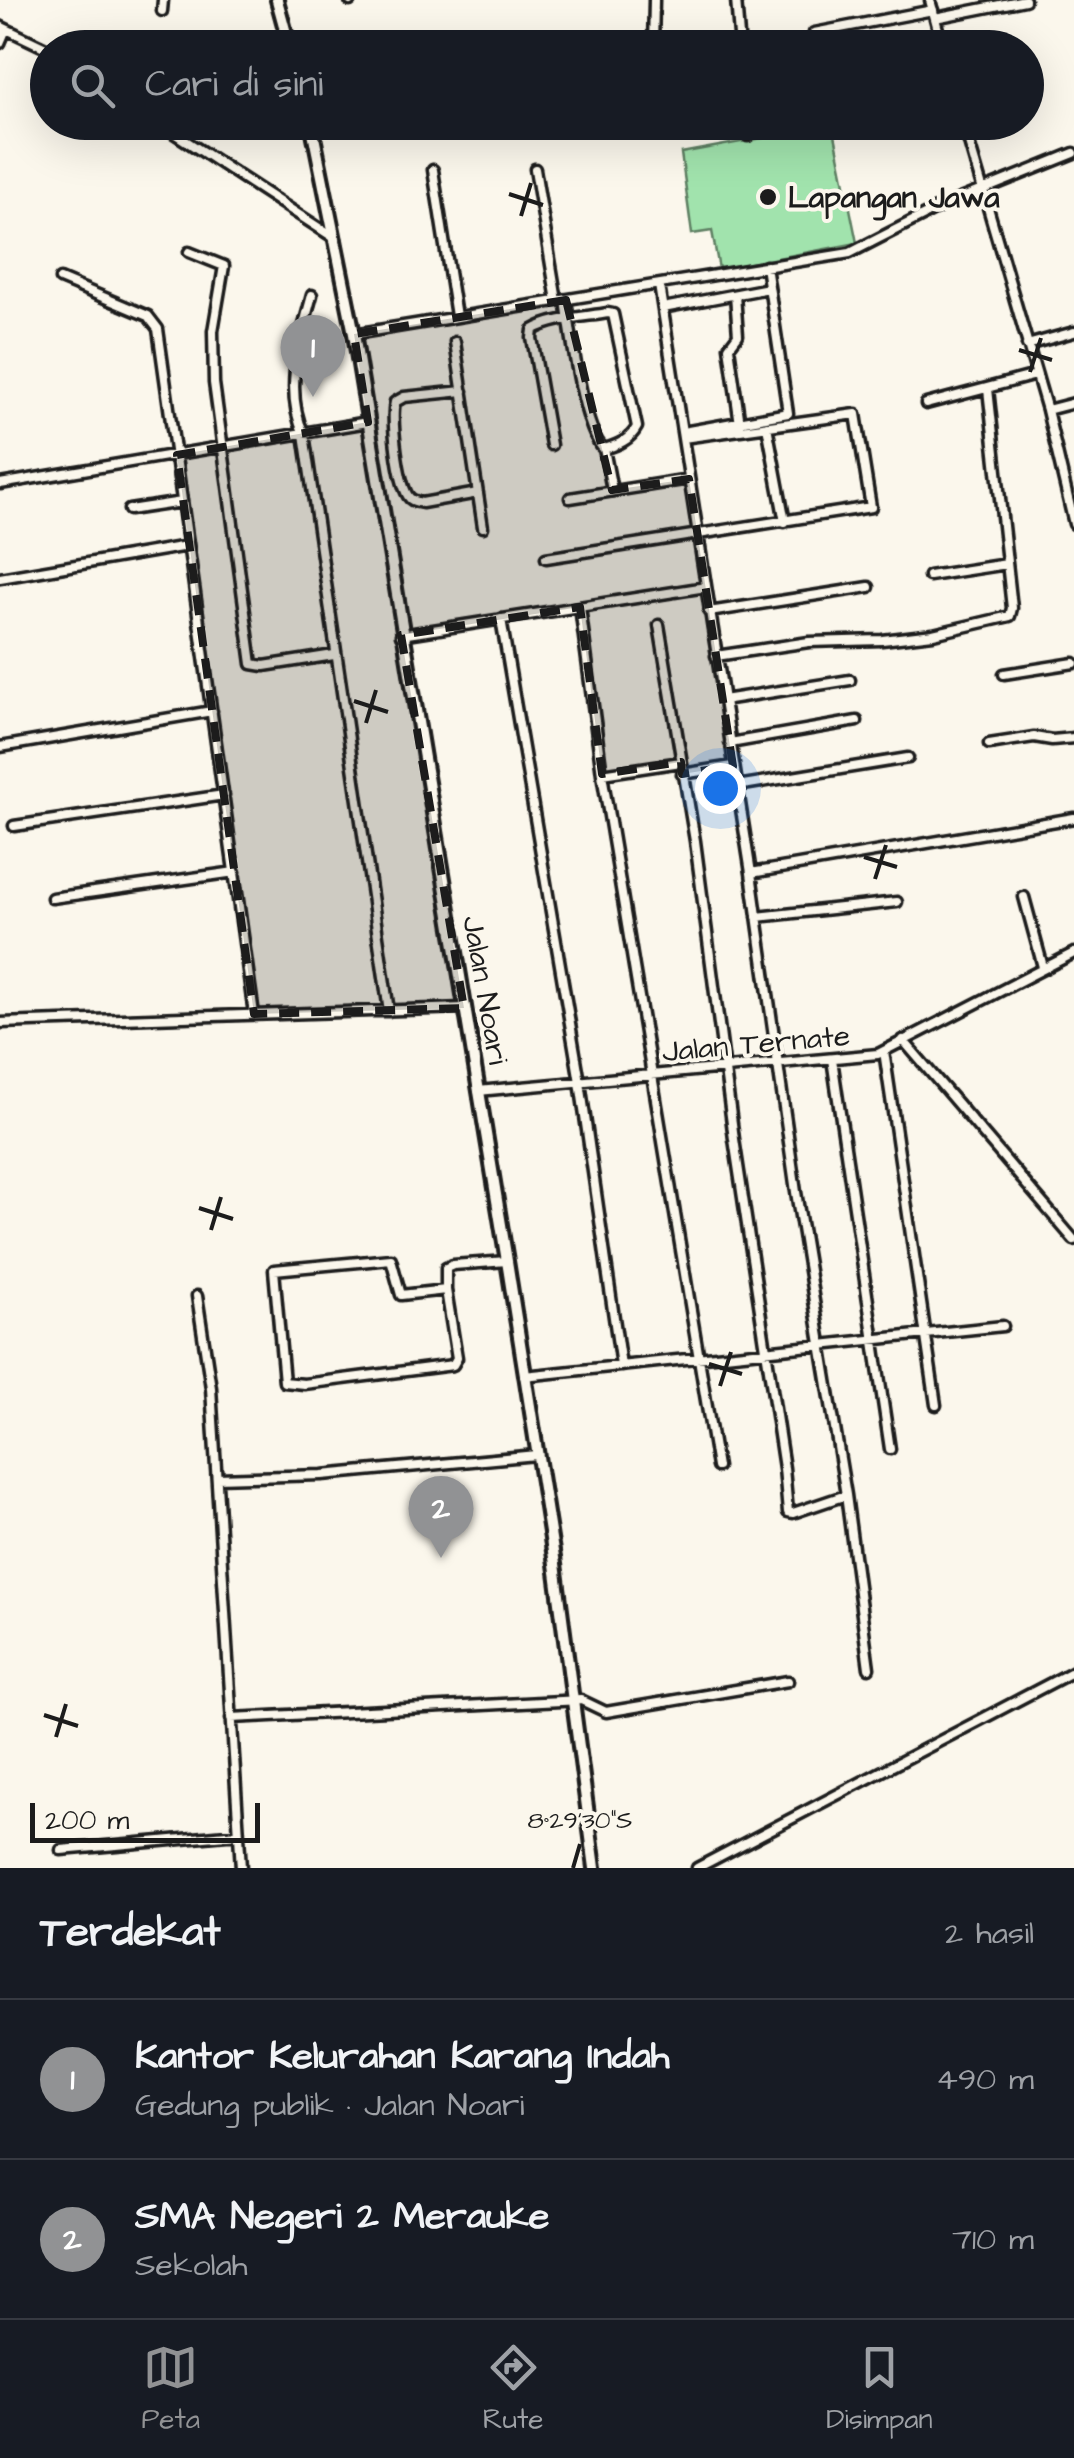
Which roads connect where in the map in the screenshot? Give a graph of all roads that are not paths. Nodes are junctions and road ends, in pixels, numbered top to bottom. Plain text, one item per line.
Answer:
1 (163, 0) edge
2 (277, 0) edge
3 (654, 0) edge
4 (736, 0) edge
5 (930, 0) edge
6 (1024, 0) edge
7 (162, 11) dead end
8 (934, 14) junction
9 (285, 30) edge
10 (653, 30) edge
11 (738, 30) edge
12 (827, 30) edge
13 (938, 30) edge
14 (2, 33) edge
15 (30, 43) edge
16 (185, 140) edge
17 (315, 140) edge
18 (967, 140) edge
19 (1074, 153) edge
20 (432, 170) dead end
21 (535, 170) dead end
22 (980, 191) junction
23 (336, 238) junction
24 (189, 252) dead end
25 (766, 268) junction
26 (60, 280) dead end
27 (659, 286) junction
28 (768, 286) junction
29 (312, 295) dead end
30 (735, 295) junction
31 (562, 300) junction
32 (663, 308) junction
33 (456, 316) junction
34 (569, 320) junction
35 (1074, 332) edge
36 (354, 334) junction
37 (454, 342) dead end
38 (1027, 345) junction
39 (1036, 375) junction
40 (988, 389) junction
41 (463, 391) junction
42 (1074, 403) edge
43 (926, 404) dead end
44 (1047, 410) junction
45 (368, 422) junction
46 (740, 424) junction
47 (768, 426) junction
48 (304, 434) junction
49 (683, 435) junction
50 (551, 445) dead end
51 (221, 448) junction
52 (604, 449) junction
53 (397, 452) junction
54 (177, 455) junction
55 (373, 457) junction
56 (690, 479) junction
57 (0, 484) edge
58 (612, 490) junction
59 (478, 494) junction
60 (570, 498) dead end
61 (182, 502) junction
62 (128, 510) dead end
63 (785, 522) junction
64 (1074, 524) edge
65 (483, 527) dead end
66 (698, 534) junction
67 (187, 546) junction
68 (546, 558) dead end
69 (1007, 564) junction
70 (928, 576) dead end
71 (0, 578) edge
72 (706, 587) junction
73 (868, 588) dead end
74 (580, 608) junction
75 (709, 612) junction
76 (501, 618) junction
77 (659, 625) dead end
78 (402, 635) junction
79 (334, 654) junction
80 (716, 656) junction
81 (1074, 663) edge
82 (1004, 674) dead end
83 (850, 680) dead end
84 (723, 700) junction
85 (212, 711) junction
86 (857, 722) dead end
87 (1074, 738) edge
88 (730, 744) junction
89 (989, 744) dead end
90 (0, 747) edge
91 (908, 758) dead end
92 (681, 762) junction
93 (733, 766) junction
94 (602, 774) junction
95 (682, 774) junction
96 (737, 786) junction
97 (224, 795) junction
98 (1074, 818) edge
99 (14, 826) dead end
100 (235, 872) junction
101 (751, 872) junction
102 (1024, 897) dead end
103 (52, 898) dead end
104 (897, 902) dead end
105 (757, 916) junction
106 (1074, 952) edge
107 (1043, 967) junction
108 (464, 1008) junction
109 (389, 1011) junction
110 (254, 1014) junction
111 (0, 1023) edge
112 (903, 1040) junction
113 (884, 1051) junction
114 (832, 1059) junction
115 (779, 1064) junction
116 (724, 1068) junction
117 (654, 1074) junction
118 (580, 1082) junction
119 (478, 1091) junction
120 (1074, 1240) edge
121 (507, 1261) junction
122 (446, 1290) junction
123 (197, 1296) dead end
124 (1003, 1326) dead end
125 (926, 1334) junction
126 (872, 1340) junction
127 (821, 1346) junction
128 (766, 1351) junction
129 (698, 1358) junction
130 (621, 1366) junction
131 (524, 1376) junction
132 (936, 1405) dead end
133 (890, 1449) dead end
134 (536, 1455) junction
135 (717, 1467) dead end
136 (218, 1478) junction
137 (846, 1496) junction
138 (869, 1668) dead end
139 (1074, 1671) edge
140 (788, 1682) dead end
141 (572, 1703) junction
142 (231, 1718) junction
143 (238, 1834) junction
144 (61, 1850) dead end
145 (240, 1868) edge
146 (595, 1868) edge
147 (697, 1868) edge

1 - 7 street
2 - 9 street
3 - 10 street
4 - 11 street
5 - 8 street
6 - 8 street
8 - 12 street
8 - 13 street
14 - 15 street
16 - 23 street
17 - 23 street, Jalan Noari
18 - 22 street
19 - 22 street
20 - 33 street
21 - 31 street
22 - 25 street
22 - 38 street
23 - 36 street, Jalan Noari
24 - 51 street
25 - 27 street
25 - 28 street
26 - 54 street
27 - 31 street
27 - 32 street
28 - 30 street
28 - 46 street
29 - 48 street
30 - 32 street
30 - 46 street
31 - 33 street
31 - 34 street
32 - 49 street
33 - 36 street
34 - 50 street
34 - 52 street
34 - 52 street
35 - 38 street
36 - 45 street, Jalan Noari
37 - 41 street
38 - 39 street
39 - 40 street
39 - 44 street
40 - 43 street
40 - 69 street
41 - 53 street
41 - 59 street
42 - 44 street
44 - 64 street
45 - 48 street
45 - 55 street, Jalan Noari
46 - 49 street
47 - 49 street
47 - 63 street
47 - 63 street
48 - 51 street
48 - 79 street
49 - 56 street
51 - 54 street
51 - 79 street
52 - 58 street
53 - 55 street
53 - 59 street
54 - 57 street
54 - 61 street
55 - 78 street, Jalan Noari
56 - 58 street
56 - 66 street
58 - 60 street
59 - 65 street
61 - 62 street
61 - 67 street
63 - 66 street
66 - 68 street
66 - 72 street
67 - 71 street
67 - 85 street
69 - 70 street
69 - 80 street
72 - 74 street
72 - 75 street
73 - 75 street
74 - 76 street
74 - 94 street
75 - 80 street
76 - 78 street
76 - 118 street
77 - 92 street
78 - 108 street, Jalan Noari
79 - 109 street
80 - 84 street
81 - 82 street
83 - 84 street
84 - 88 street
85 - 90 street
85 - 97 street
86 - 88 street
87 - 89 street
88 - 93 street
91 - 96 street
92 - 94 street
92 - 95 street
93 - 95 street
93 - 96 street
94 - 117 street
95 - 116 street
96 - 101 street
97 - 99 street
97 - 100 street
98 - 101 street
100 - 103 street
100 - 110 street
101 - 105 street
102 - 107 street
104 - 105 street
105 - 115 street
106 - 107 street, Jalan Ternate
107 - 112 street, Jalan Ternate
108 - 109 street
108 - 119 street, Jalan Noari
109 - 110 street
110 - 111 street
112 - 113 street, Jalan Ternate
112 - 120 street
113 - 114 street, Jalan Ternate
113 - 125 street
114 - 115 street, Jalan Ternate
114 - 126 street
115 - 116 street, Jalan Ternate
115 - 127 street
116 - 117 street, Jalan Ternate
116 - 128 street
117 - 118 street, Jalan Ternate
117 - 129 street
118 - 119 street, Jalan Ternate
118 - 130 street
119 - 121 street, Jalan Noari
121 - 122 street
121 - 131 street, Jalan Noari
122 - 122 street
123 - 136 street
124 - 125 street
125 - 126 street
125 - 132 street
126 - 127 street
126 - 133 street
127 - 128 street
127 - 137 street
128 - 129 street
128 - 137 street
129 - 130 street
129 - 135 street
130 - 131 street
131 - 134 street, Jalan Noari
134 - 136 street
134 - 141 street, Jalan Noari
136 - 142 street
137 - 138 street
139 - 147 street
140 - 141 street
141 - 142 street
141 - 146 street, Jalan Noari
142 - 143 street
143 - 144 street
143 - 145 street

